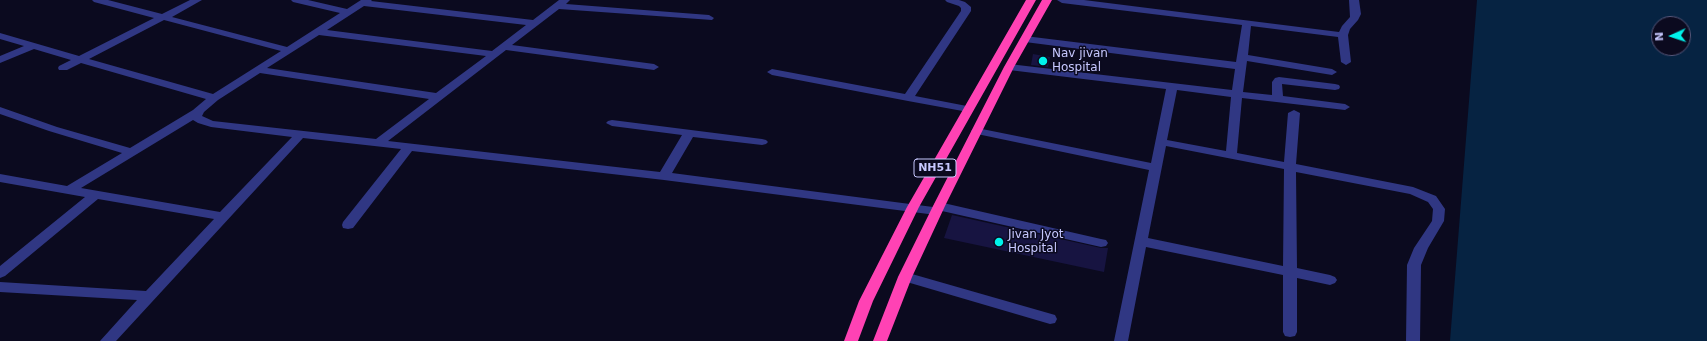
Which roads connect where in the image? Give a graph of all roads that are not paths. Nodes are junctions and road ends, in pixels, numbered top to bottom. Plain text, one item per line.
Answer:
1 (97, 0) edge
2 (197, 0) edge
3 (296, 0) edge
4 (950, 0) edge
5 (1031, 0) edge
6 (1047, 0) edge
7 (1062, 0) edge
8 (1354, 0) edge
9 (364, 1) edge
10 (562, 3) edge
11 (348, 12) junction
12 (163, 18) junction
13 (709, 18) dead end
14 (535, 23) junction
15 (1247, 23) junction
16 (318, 32) junction
17 (1343, 35) junction
18 (0, 36) edge
19 (1025, 39) junction
20 (32, 46) junction
21 (504, 47) junction
22 (289, 50) junction
23 (494, 54) junction
24 (0, 60) edge
25 (82, 60) junction
26 (1241, 62) junction
27 (1346, 62) dead end
28 (654, 67) dead end
29 (1009, 67) junction
30 (63, 68) dead end
31 (258, 70) junction
32 (772, 72) dead end
33 (1332, 72) dead end
34 (1172, 86) junction
35 (1334, 87) dead end
36 (1237, 94) junction
37 (438, 97) junction
38 (214, 98) junction
39 (908, 98) junction
40 (1278, 98) junction
41 (1345, 106) dead end
42 (968, 109) junction
43 (0, 110) edge
44 (198, 112) junction
45 (1294, 113) dead end
46 (12, 114) junction
47 (0, 121) edge
48 (612, 123) dead end
49 (976, 131) junction
50 (689, 133) junction
51 (300, 135) junction
52 (762, 142) dead end
53 (1162, 142) junction
54 (377, 144) junction
55 (409, 147) junction
56 (132, 152) junction
57 (1231, 156) junction
58 (1290, 167) junction
59 (1156, 168) junction
60 (664, 176) junction
61 (6, 179) edge
62 (0, 187) edge
63 (69, 190) junction
64 (95, 194) junction
65 (913, 207) junction
66 (937, 208) junction
67 (224, 217) junction
68 (348, 225) dead end
69 (1142, 241) junction
70 (1101, 243) dead end
71 (1290, 272) junction
72 (0, 273) edge
73 (904, 277) junction
74 (1330, 280) dead end
75 (0, 287) edge
76 (149, 296) junction
77 (1050, 319) dead end
78 (1290, 332) dead end
79 (107, 341) edge
80 (851, 341) edge
81 (880, 341) edge
82 (1121, 341) edge
83 (1413, 341) edge

1 - 12 street
2 - 12 street
3 - 11 street
4 - 39 street
5 - 42 highway, NH51
6 - 19 highway, NH51
7 - 15 street
8 - 17 street
9 - 11 street
9 - 14 street
10 - 13 street
10 - 14 street
11 - 16 street
12 - 22 street
12 - 25 street
14 - 21 street
15 - 17 street
15 - 26 street
16 - 22 street
16 - 23 street
17 - 27 street
18 - 20 street
19 - 26 street
19 - 29 highway, NH51
20 - 24 street
20 - 25 street
21 - 23 street
21 - 28 street
22 - 31 street
23 - 37 street
25 - 30 street
25 - 38 street
26 - 33 street
26 - 36 street
29 - 34 street
29 - 49 highway, NH51
31 - 37 street
31 - 38 street
32 - 39 street
34 - 36 street
34 - 53 street
35 - 40 street
36 - 40 street
36 - 57 street
37 - 54 street
38 - 44 street
39 - 42 street
40 - 41 street
42 - 65 highway, NH51
43 - 46 street
44 - 51 street
44 - 56 street
45 - 58 street
46 - 47 street
46 - 56 street
48 - 50 street
49 - 59 street
49 - 66 highway, NH51
50 - 52 street
50 - 60 street
51 - 54 street
51 - 67 street
53 - 57 street
53 - 59 street
54 - 55 street
55 - 60 street
55 - 68 street
56 - 63 street
57 - 58 street
58 - 71 street
58 - 83 street
59 - 69 street
60 - 65 street
61 - 62 street
61 - 63 street
63 - 64 street
64 - 67 street
64 - 72 street
65 - 66 street
65 - 80 highway, NH51
66 - 70 street
66 - 73 highway, NH51
67 - 76 street
69 - 71 street
69 - 82 street
71 - 74 street
71 - 78 street
73 - 77 street
73 - 81 highway, NH51
75 - 76 street
76 - 79 street

